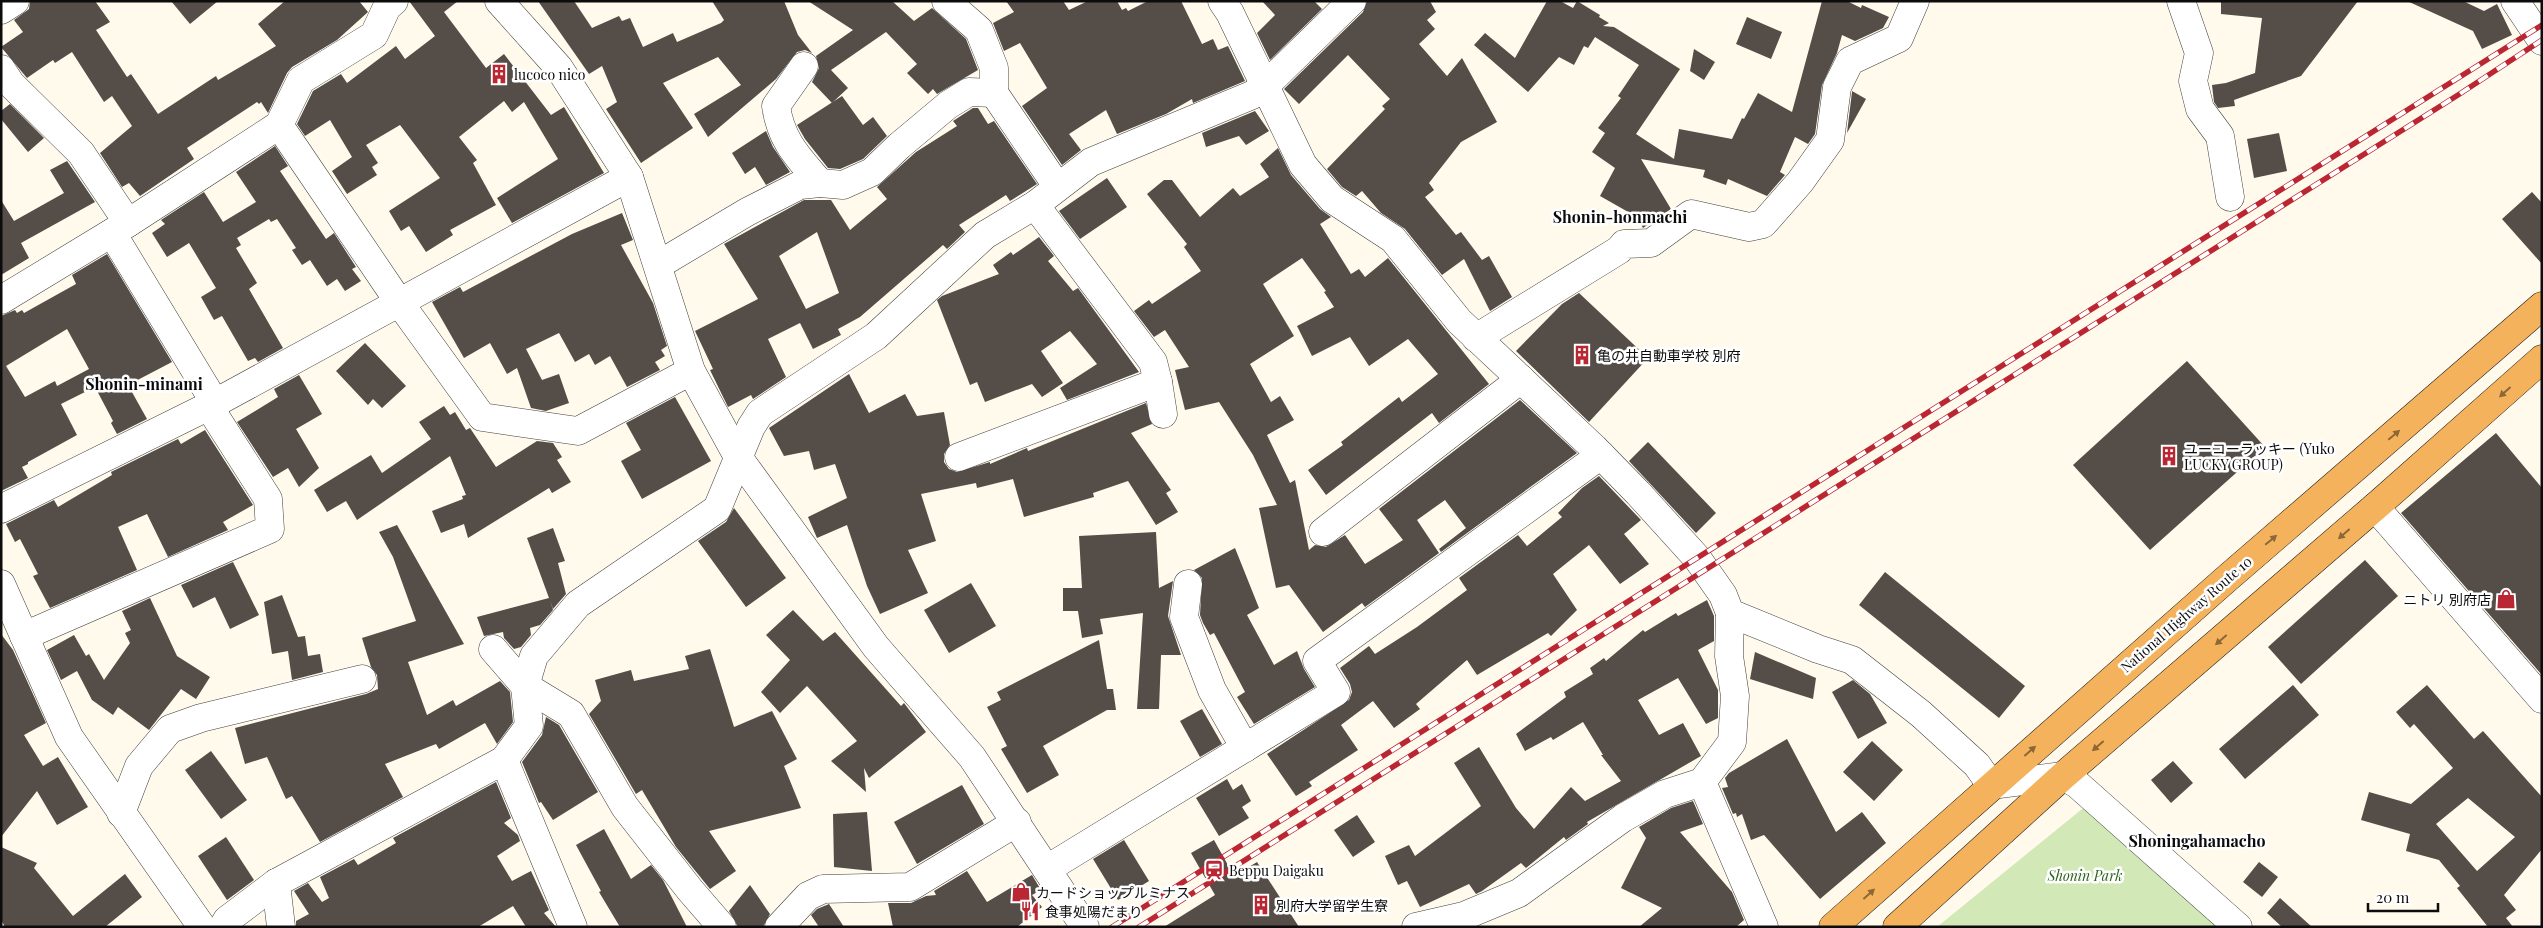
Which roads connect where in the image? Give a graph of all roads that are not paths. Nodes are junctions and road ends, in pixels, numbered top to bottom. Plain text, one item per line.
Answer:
1 (15, 1) edge
2 (499, 1) edge
3 (946, 1) edge
4 (1222, 1) edge
5 (1352, 1) edge
6 (1915, 1) edge
7 (2181, 1) edge
8 (2515, 1) edge
9 (388, 3) edge
10 (1, 10) edge
11 (2542, 41) edge
12 (804, 66) dead end
13 (1, 69) edge
14 (1264, 86) junction
15 (994, 93) junction
16 (280, 125) junction
17 (629, 177) junction
18 (820, 183) junction
19 (1057, 186) junction
20 (2230, 197) dead end
21 (1035, 205) junction
22 (120, 228) junction
23 (658, 265) junction
24 (1, 300) edge
25 (399, 302) junction
26 (2542, 306) edge
27 (1476, 338) junction
28 (2542, 359) edge
29 (691, 371) junction
30 (1521, 380) junction
31 (1158, 382) junction
32 (215, 403) junction
33 (1162, 414) dead end
34 (1601, 455) junction
35 (738, 457) junction
36 (959, 457) dead end
37 (2376, 507) junction
38 (1, 509) edge
39 (1323, 532) dead end
40 (1, 584) edge
41 (1188, 584) dead end
42 (1730, 613) junction
43 (14, 630) edge
44 (493, 649) dead end
45 (362, 679) dead end
46 (525, 686) junction
47 (2542, 699) edge
48 (1245, 748) junction
49 (504, 760) junction
50 (2063, 776) junction
51 (1702, 782) junction
52 (1991, 785) junction
53 (122, 813) junction
54 (1017, 822) junction
55 (1047, 869) junction
56 (276, 883) junction
57 (202, 927) edge
58 (223, 927) edge
59 (281, 927) edge
60 (573, 927) edge
61 (722, 927) edge
62 (779, 927) edge
63 (1085, 927) edge
64 (1416, 927) edge
65 (1764, 927) edge
66 (1833, 927) edge
67 (1897, 927) edge
68 (2238, 927) edge

1 - 10 street
2 - 17 street
3 - 15 street
4 - 14 street
5 - 14 street
6 - 27 street
7 - 20 street
8 - 11 street
9 - 16 street
12 - 18 street
13 - 22 street
14 - 19 street
14 - 27 street
15 - 18 street
15 - 19 street
16 - 22 street
16 - 25 street
17 - 23 street
17 - 25 street
18 - 23 street
19 - 21 street
21 - 31 street
21 - 35 street
22 - 24 street
22 - 32 street
23 - 29 street
25 - 29 street
25 - 32 street
52 -> 26 highway, National Highway Route 10
27 - 30 street
28 -> 37 highway
29 - 35 street
30 - 34 street
30 - 39 street
31 - 33 street
31 - 36 street
32 - 38 street
32 - 43 street
34 - 42 street
34 - 48 street
35 - 46 street
35 - 54 street
37 - 47 street
37 -> 50 highway
40 - 43 street
41 - 48 street
42 - 51 street
42 - 52 street
43 - 53 street
44 - 46 street
45 - 53 street
46 - 49 street
46 - 61 street
48 - 55 street
49 - 56 street
49 - 60 street
50 - 52 street
50 - 67 highway
50 - 68 street
51 - 64 street
51 - 65 street
66 -> 52 highway, National Highway Route 10
53 - 57 street
54 - 55 street
54 - 62 street
55 - 63 street
56 - 58 street
56 - 59 street

